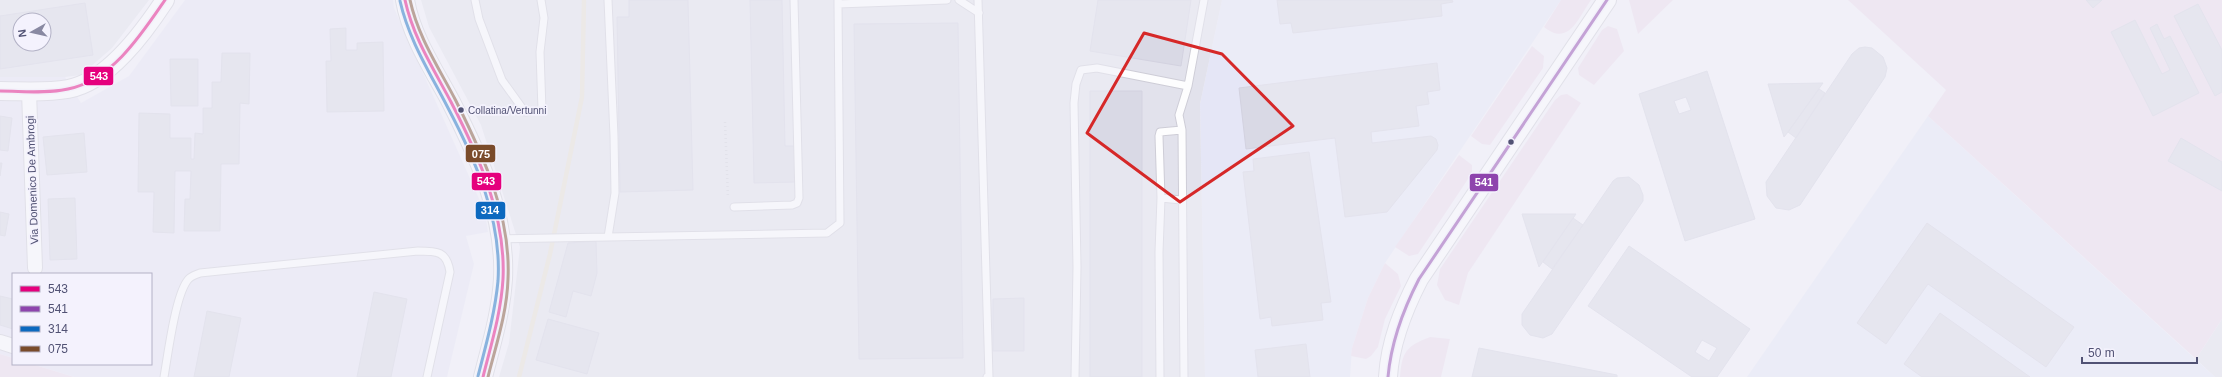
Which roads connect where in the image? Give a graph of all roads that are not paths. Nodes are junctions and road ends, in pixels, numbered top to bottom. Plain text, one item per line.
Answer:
1 (165, 0) edge
2 (405, 0) edge
3 (475, 0) edge
4 (541, 0) edge
5 (608, 0) edge
6 (794, 0) edge
7 (947, 0) edge
8 (959, 0) edge
9 (978, 0) edge
10 (1204, 0) edge
11 (1608, 0) edge
12 (838, 2) edge
13 (979, 12) junction
14 (1188, 86) junction
15 (0, 90) edge
16 (28, 91) junction
17 (1182, 130) junction
18 (1161, 198) junction
19 (1181, 200) junction
20 (731, 206) road end
21 (608, 237) junction
22 (500, 239) junction
23 (35, 268) dead end
24 (0, 342) edge
25 (12, 346) edge
26 (164, 377) edge
27 (427, 377) edge
28 (483, 377) edge
29 (987, 377) edge
30 (1075, 377) edge
31 (1160, 377) edge
32 (1184, 377) edge
33 (1388, 377) edge

1 - 16 street
2 - 22 street
3 - 4 lane
5 - 21 lane
6 - 20 lane
7 - 12 lane
8 - 13 lane
9 - 13 lane
10 - 14 lane
11 - 33 street
12 - 21 lane
13 - 29 lane
14 - 17 lane
14 - 30 lane
15 - 16 street
16 - 23 street, Via Domenico De Ambrogi
17 - 18 lane
17 - 19 lane
18 - 19 lane
18 - 31 lane
19 - 32 lane
21 - 22 lane
22 - 28 street
24 - 25 street
26 - 27 lane

